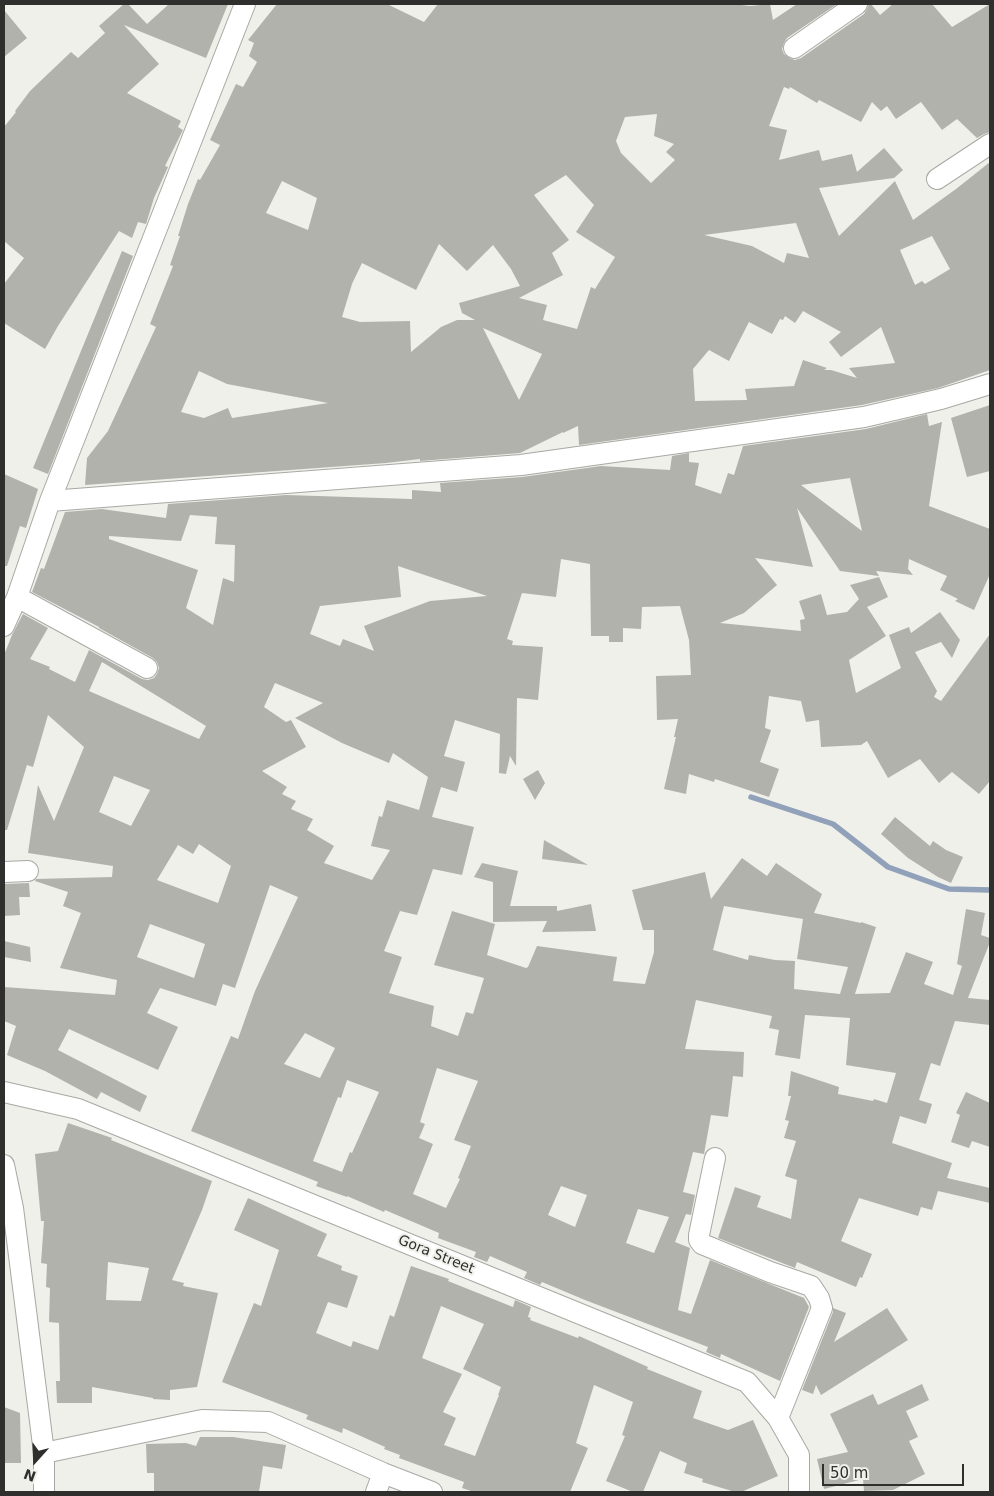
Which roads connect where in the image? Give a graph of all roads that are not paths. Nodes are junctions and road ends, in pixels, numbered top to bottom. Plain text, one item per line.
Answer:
1 (245, 4) edge
2 (857, 4) edge
3 (794, 48) dead end
4 (990, 144) edge
5 (937, 179) dead end
6 (990, 384) edge
7 (50, 501) junction
8 (16, 597) junction
9 (4, 626) edge
10 (147, 668) dead end
11 (28, 871) dead end
12 (4, 872) edge
13 (4, 1092) edge
14 (715, 1158) dead end
15 (4, 1165) edge
16 (778, 1418) junction
17 (44, 1453) junction
18 (383, 1473) junction
19 (44, 1492) edge
20 (376, 1492) edge
21 (432, 1492) edge
22 (799, 1492) edge

1 - 7 street
2 - 3 street
4 - 5 street
6 - 7 street
7 - 8 street
8 - 9 street
8 - 10 street
11 - 12 street
13 - 16 street, Gora Street
14 - 16 street
15 - 17 street
16 - 22 street, Gora Street
17 - 18 street
17 - 19 street
18 - 20 street
18 - 21 street

